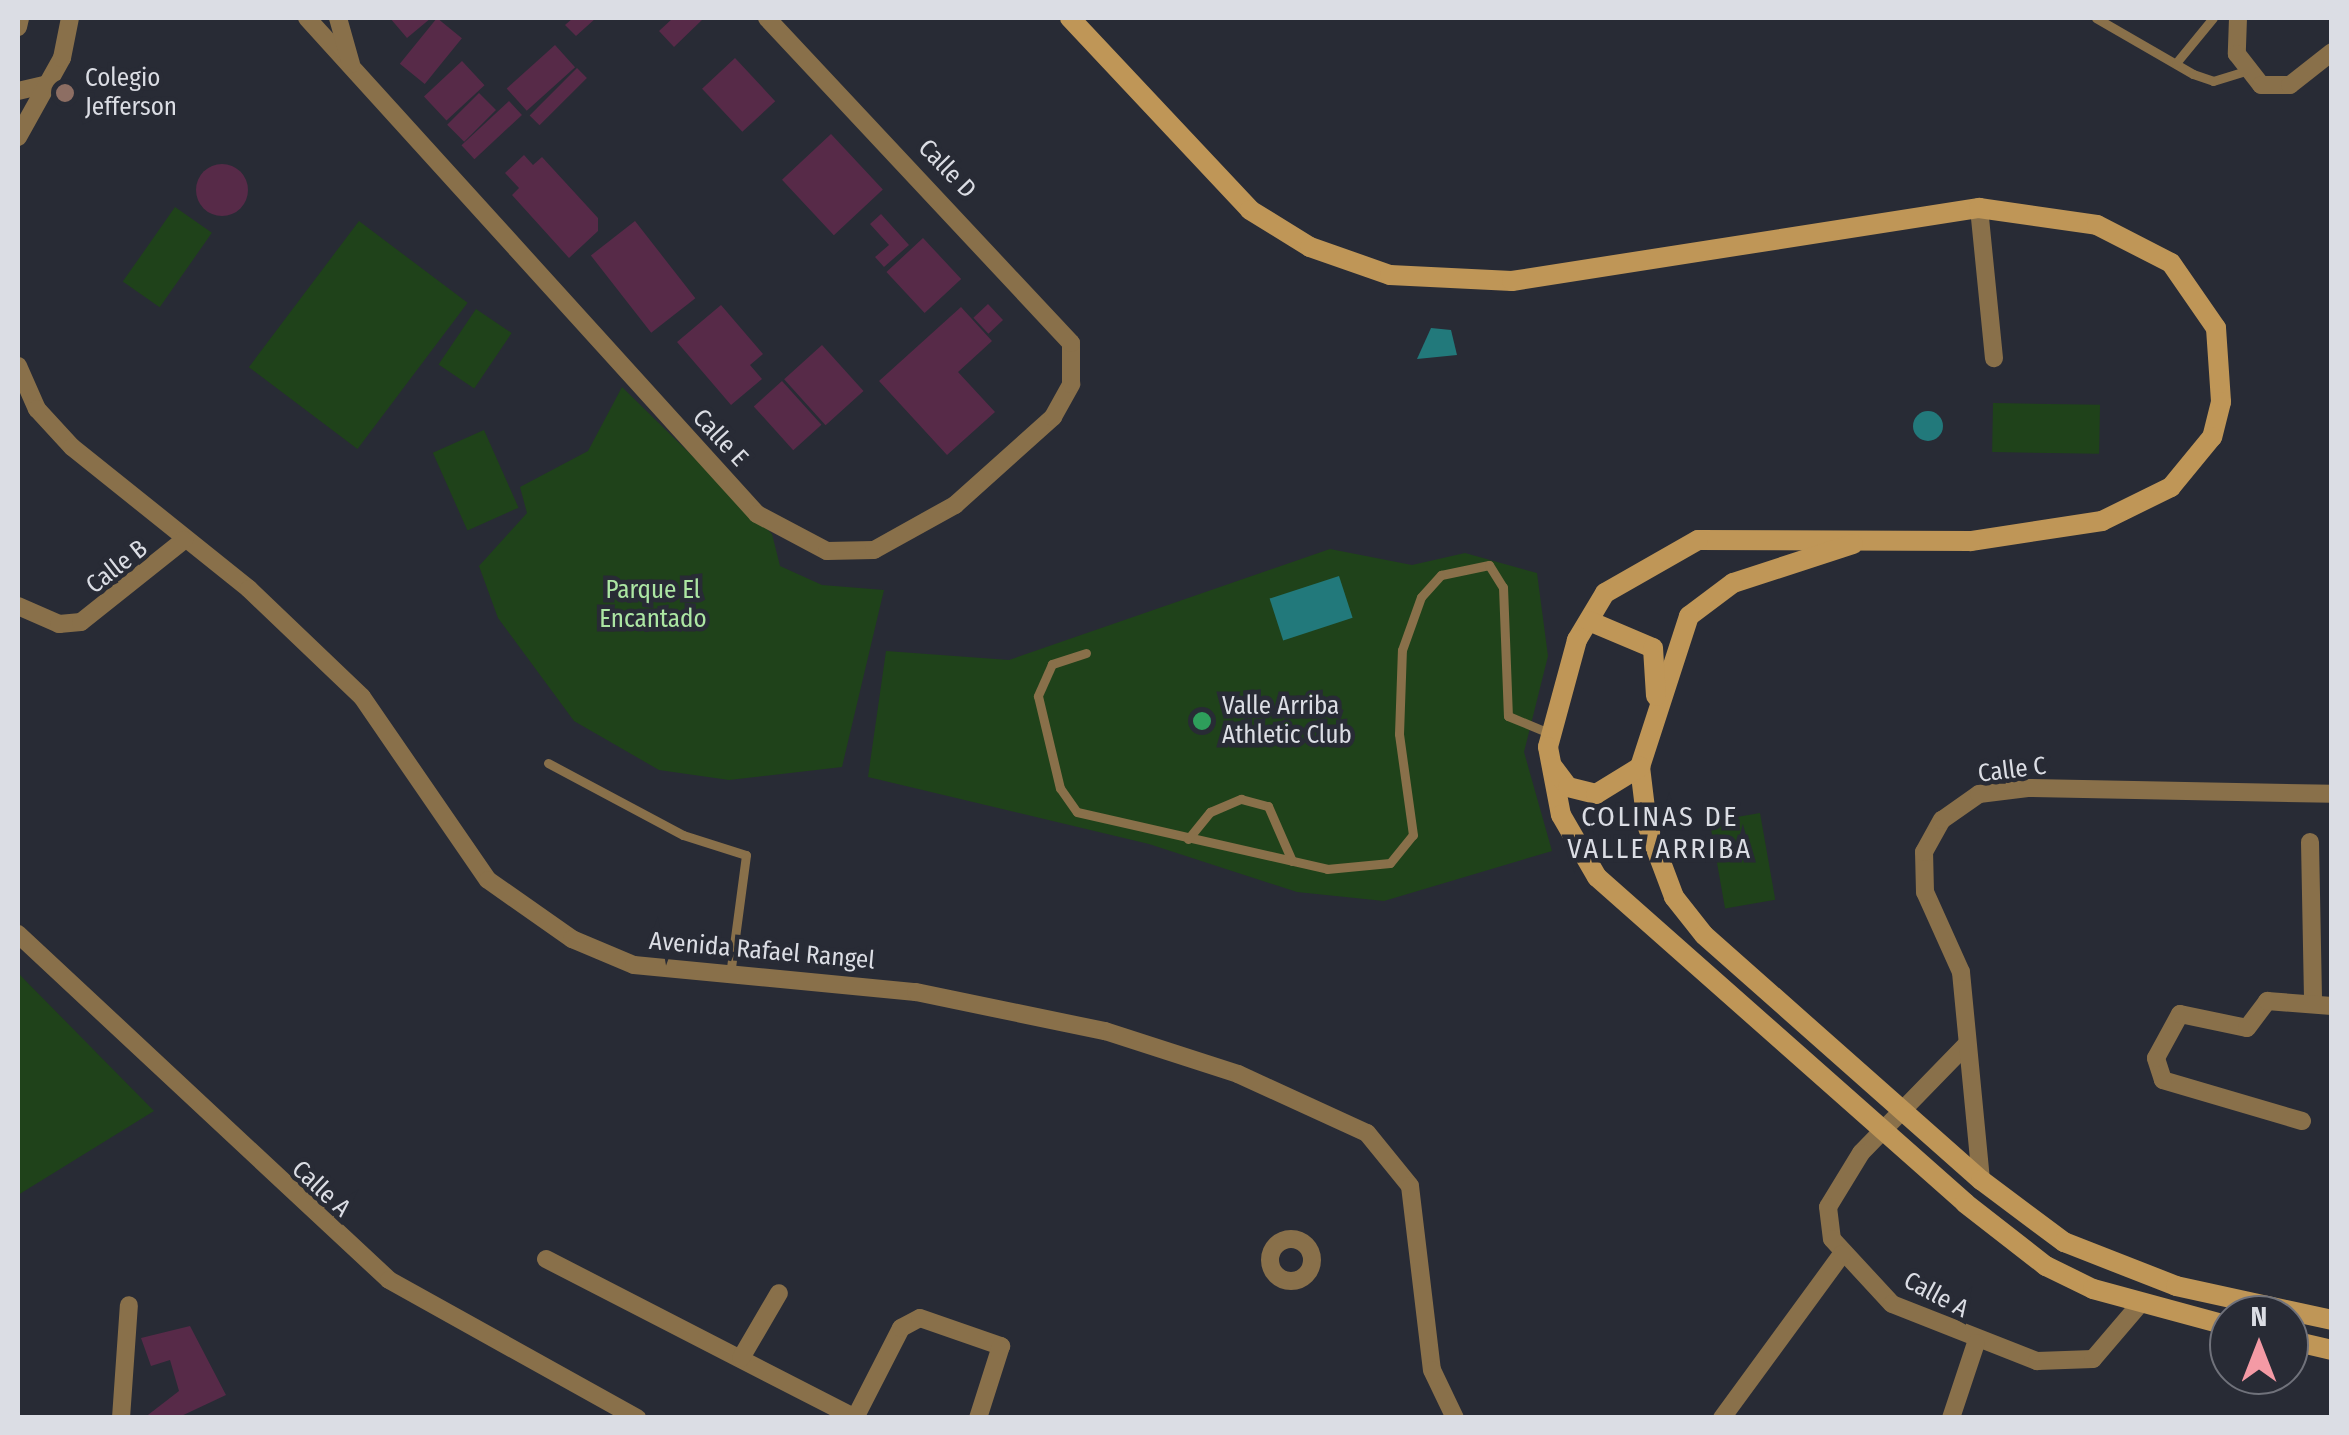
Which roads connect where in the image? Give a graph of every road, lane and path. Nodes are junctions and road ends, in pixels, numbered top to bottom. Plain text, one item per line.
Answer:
1 (20, 18) edge
2 (70, 18) edge
3 (306, 18) edge
4 (338, 18) edge
5 (767, 18) edge
6 (1070, 18) edge
7 (2096, 18) edge
8 (2213, 18) edge
9 (2238, 18) edge
10 (18, 28) edge
11 (2332, 52) edge
12 (2176, 63) junction
13 (2246, 71) junction
14 (50, 84) junction
15 (18, 91) edge
16 (368, 95) junction
17 (18, 137) edge
18 (1980, 208) junction
19 (1994, 358) dead end
20 (1073, 364) joint
21 (18, 366) edge
22 (184, 540) junction
23 (1855, 543) junction
24 (18, 606) edge
25 (1589, 621) junction
26 (1086, 652) dead end
27 (1655, 703) junction
28 (1549, 733) junction
29 (1550, 761) junction
30 (548, 763) dead end
31 (1640, 767) junction
32 (2332, 794) edge
33 (1188, 838) junction
34 (2310, 842) dead end
35 (1292, 860) junction
36 (18, 934) edge
37 (731, 968) junction
38 (2322, 1004) edge
39 (1965, 1046) junction
40 (1906, 1109) junction
41 (2302, 1122) dead end
42 (1884, 1131) junction
43 (1981, 1180) junction
44 (1842, 1254) junction
45 (546, 1259) dead end
46 (778, 1293) dead end
47 (2140, 1304) junction
48 (129, 1305) dead end
49 (2332, 1320) edge
50 (2209, 1321) edge
51 (1976, 1343) junction
52 (741, 1358) junction
53 (121, 1418) edge
54 (637, 1418) edge
55 (855, 1418) edge
56 (978, 1418) edge
57 (1454, 1418) edge
58 (1722, 1418) edge
59 (1951, 1418) edge

1 - 10 street
2 - 14 street
3 - 16 street, Calle E
4 - 16 street, Calle E
5 - 20 street, Calle D
6 - 18 street
7 - 12 lane
8 - 12 lane
9 - 13 street
11 - 13 street
12 - 13 lane
14 - 15 street
14 - 17 street
16 - 20 street, Calle E
18 - 19 street
18 - 23 street
21 - 22 street, Avenida Rafael Rangel
22 - 24 street, Calle B
22 - 37 street, Avenida Rafael Rangel
23 - 25 street
23 - 27 street
25 - 27 street
25 - 28 street
26 - 33 lane
27 - 31 street
28 - 29 street
28 - 35 lane
29 - 31 street
29 - 42 street
30 - 37 lane
31 - 40 street
32 - 39 street, Calle C
33 - 35 lane
33 - 35 lane
34 - 38 street
36 - 54 street, Calle A
37 - 57 street, Avenida Rafael Rangel
38 - 41 street
39 - 40 street
39 - 43 street, Calle C
40 - 42 street
40 - 43 street
42 - 44 street, Calle A
42 - 47 street
43 - 49 street
44 - 51 street, Calle A
44 - 58 street
45 - 52 street
46 - 52 street
47 - 50 street
47 - 51 street, Calle A
48 - 53 street
51 - 59 street
52 - 55 street
55 - 56 street

